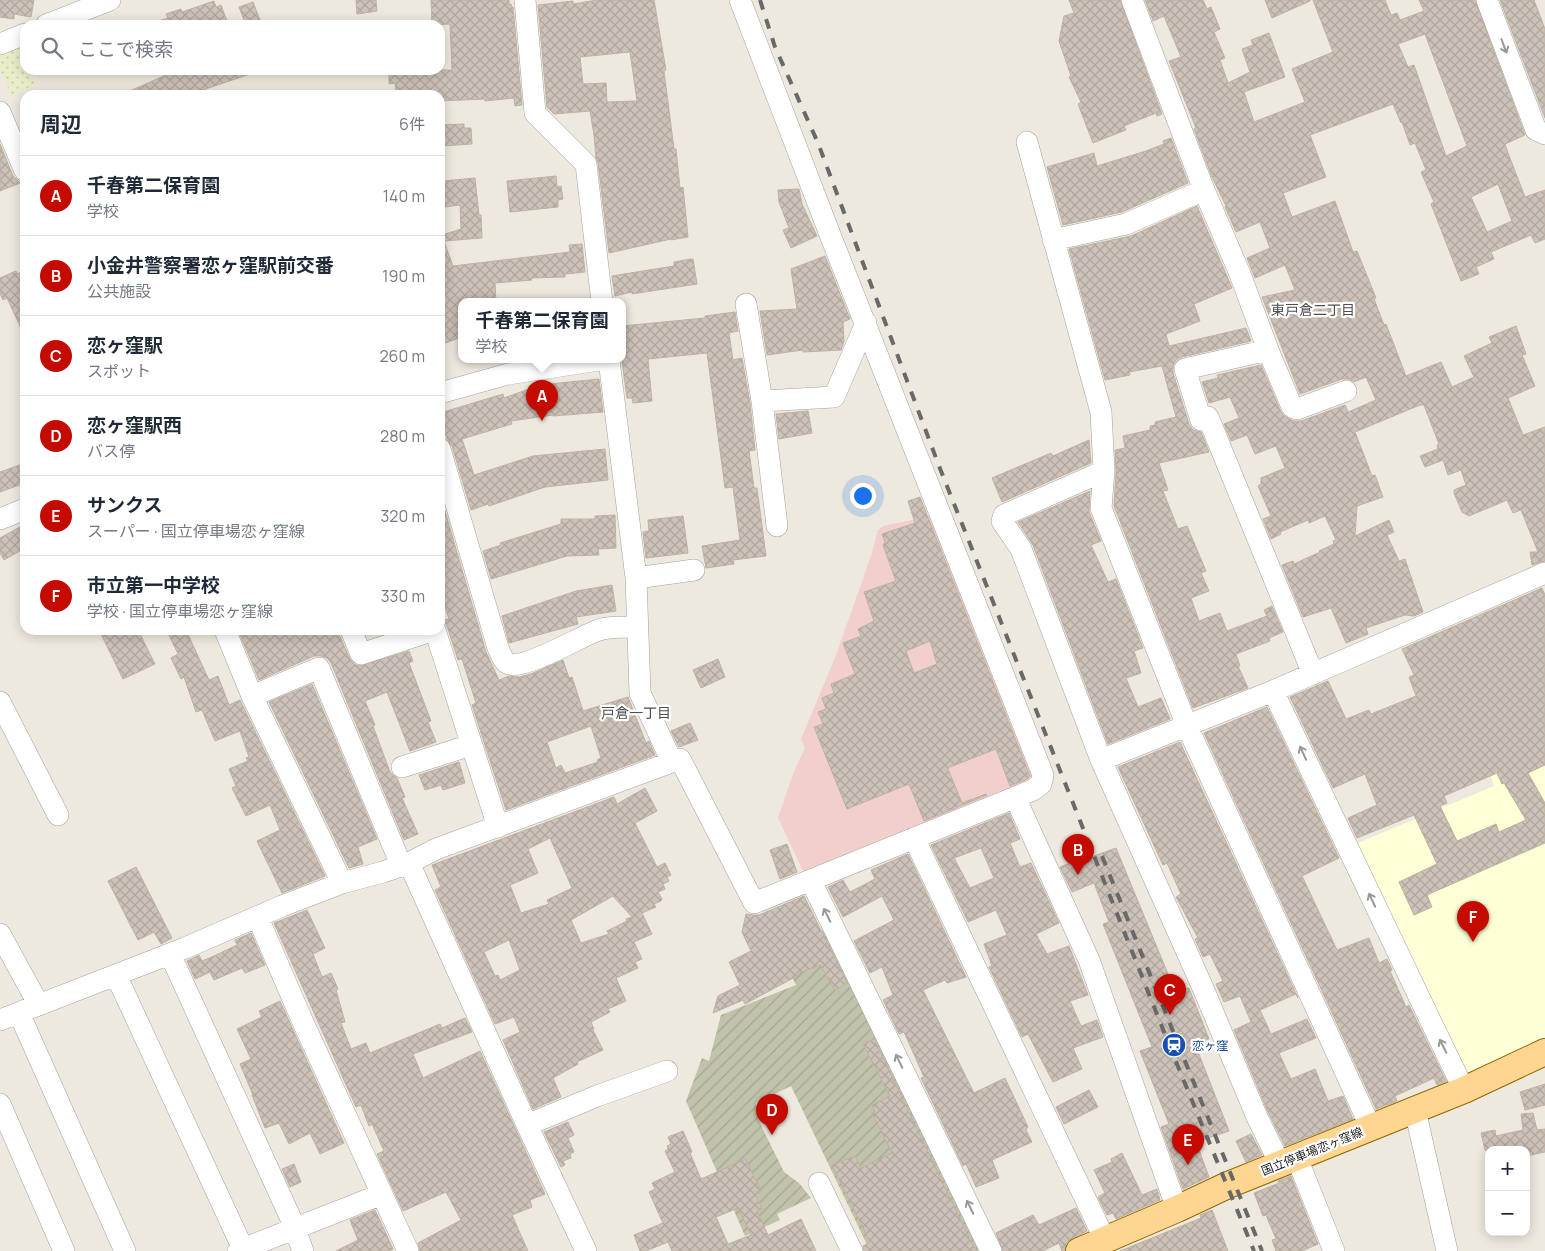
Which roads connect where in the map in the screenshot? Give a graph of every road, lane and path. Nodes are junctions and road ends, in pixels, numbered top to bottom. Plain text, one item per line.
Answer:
1 (110, 0) edge
2 (525, 0) edge
3 (740, 0) edge
4 (1132, 0) edge
5 (1486, 0) edge
6 (59, 20) edge
7 (20, 36) edge
8 (0, 44) edge
9 (0, 112) edge
10 (1545, 134) edge
11 (1027, 142) dead end
12 (20, 159) edge
13 (1204, 190) junction
14 (1053, 240) junction
15 (602, 298) edge
16 (746, 304) dead end
17 (866, 323) junction
18 (1268, 350) junction
19 (580, 363) edge
20 (609, 363) edge
21 (1346, 391) dead end
22 (445, 392) edge
23 (762, 401) junction
24 (445, 466) edge
25 (1104, 471) junction
26 (20, 511) edge
27 (0, 519) edge
28 (777, 526) dead end
29 (694, 570) dead end
30 (1545, 572) edge
31 (636, 578) junction
32 (638, 626) junction
33 (227, 635) edge
34 (353, 635) edge
35 (420, 635) edge
36 (437, 635) edge
37 (1313, 674) junction
38 (1273, 691) junction
39 (252, 696) junction
40 (0, 702) edge
41 (1187, 726) junction
42 (471, 745) junction
43 (1101, 760) junction
44 (672, 762) junction
45 (402, 766) dead end
46 (1015, 797) junction
47 (58, 814) dead end
48 (498, 827) junction
49 (914, 838) junction
50 (405, 864) junction
51 (811, 881) junction
52 (342, 883) junction
53 (258, 918) junction
54 (0, 934) edge
55 (170, 954) junction
56 (116, 975) junction
57 (38, 1005) junction
58 (9, 1016) edge
59 (1545, 1052) edge
60 (667, 1071) dead end
61 (1464, 1090) junction
62 (0, 1104) edge
63 (1415, 1110) junction
64 (527, 1125) junction
65 (1371, 1128) junction
66 (1288, 1161) junction
67 (819, 1183) dead end
68 (382, 1194) junction
69 (1177, 1210) junction
70 (295, 1229) junction
71 (1093, 1247) edge
72 (241, 1250) edge
73 (64, 1251) edge
74 (125, 1251) edge
75 (303, 1251) edge
76 (408, 1251) edge
77 (586, 1251) edge
78 (852, 1251) edge
79 (991, 1251) edge
80 (1334, 1251) edge
81 (1447, 1251) edge

1 - 6 street
2 - 15 street
3 - 17 street
4 - 13 street
5 -> 10 street
7 - 8 street
9 - 12 street
11 - 14 street
13 - 14 street
13 - 18 street
14 - 25 street
16 - 23 street
17 - 23 street
17 - 46 street
18 - 21 street
18 - 37 street
19 - 22 street
20 - 31 street
23 - 28 street
24 - 32 street
25 - 41 street
25 - 43 street
26 - 27 street
29 - 31 street
30 - 37 street
31 - 32 street
32 - 44 street
33 - 39 street
34 - 35 street
36 - 42 street
37 - 38 street
38 - 41 street
61 -> 38 street
39 - 50 street
39 - 52 street
40 - 47 street
41 - 43 street
41 - 65 street
42 - 45 street
42 - 48 street
43 - 66 street
44 - 48 street
44 - 51 street
46 - 49 street
46 - 69 street
48 - 50 street
49 - 51 street
49 - 71 street
50 - 52 street
50 - 64 street
79 -> 51 street
52 - 53 street
53 - 55 street
53 - 68 street
54 - 57 street
55 - 56 street
55 - 70 street
56 - 57 street
56 - 72 street
57 - 58 street
58 - 74 street
59 - 61 main road, 国立停車場恋ヶ窪線
60 - 64 street
61 - 63 main road, 国立停車場恋ヶ窪線
62 - 73 street
63 - 65 main road, 国立停車場恋ヶ窪線
63 - 81 street
64 - 77 street
65 - 66 main road, 国立停車場恋ヶ窪線
66 - 69 main road, 国立停車場恋ヶ窪線
66 - 80 street
67 - 78 street
68 - 70 street
68 - 76 street
69 - 71 main road, 国立停車場恋ヶ窪線
70 - 72 street
70 - 75 street

